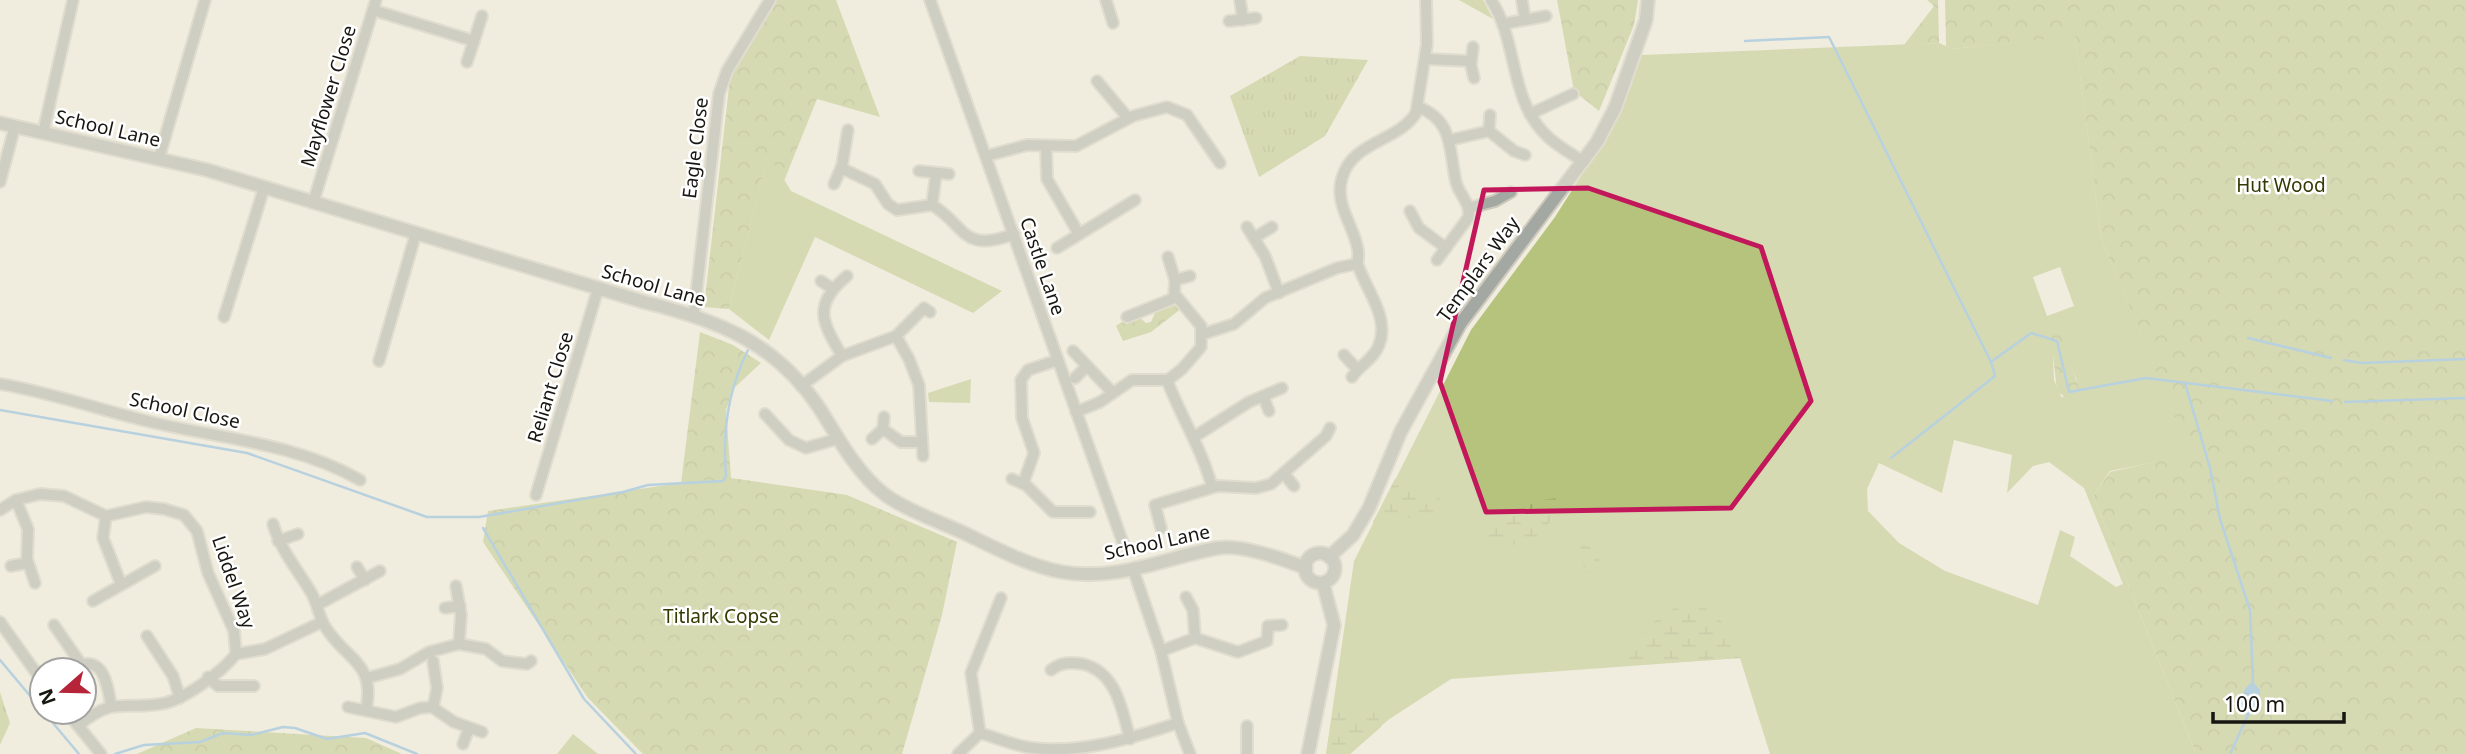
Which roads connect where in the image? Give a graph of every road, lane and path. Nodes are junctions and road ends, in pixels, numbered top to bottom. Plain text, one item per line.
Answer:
1 (73, 0) edge
2 (205, 0) edge
3 (770, 0) edge
4 (930, 0) edge
5 (1106, 0) edge
6 (1240, 0) edge
7 (1426, 0) edge
8 (1491, 0) edge
9 (1648, 0) edge
10 (1522, 1) edge
11 (375, 5) edge
12 (482, 16) dead end
13 (1546, 16) dead end
14 (1525, 18) junction
15 (1256, 19) dead end
16 (1243, 20) junction
17 (1229, 21) dead end
18 (1113, 23) dead end
19 (1503, 24) junction
20 (474, 41) junction
21 (1474, 47) dead end
22 (1425, 59) junction
23 (1471, 61) junction
24 (467, 62) dead end
25 (1474, 78) dead end
26 (1097, 81) dead end
27 (1573, 94) dead end
28 (1418, 107) junction
29 (1530, 114) junction
30 (1490, 115) dead end
31 (1128, 118) junction
32 (0, 123) edge
33 (15, 126) junction
34 (849, 130) dead end
35 (1489, 131) junction
36 (43, 133) junction
37 (1450, 140) junction
38 (1046, 147) junction
39 (1525, 155) dead end
40 (986, 156) junction
41 (159, 159) junction
42 (1584, 162) junction
43 (1220, 163) dead end
44 (841, 168) junction
45 (919, 171) dead end
46 (936, 174) junction
47 (949, 174) dead end
48 (0, 182) edge
49 (834, 184) dead end
50 (264, 188) junction
51 (1511, 192) dead end
52 (1135, 200) dead end
53 (313, 202) junction
54 (932, 205) junction
55 (1469, 208) junction
56 (1410, 211) dead end
57 (1247, 227) dead end
58 (1272, 227) dead end
59 (416, 233) junction
60 (1014, 234) junction
61 (1079, 234) junction
62 (1254, 238) junction
63 (1058, 248) dead end
64 (1446, 248) junction
65 (1168, 257) dead end
66 (1437, 260) dead end
67 (1356, 264) junction
68 (847, 276) dead end
69 (1190, 276) dead end
70 (1175, 280) junction
71 (821, 281) dead end
72 (598, 289) junction
73 (833, 289) junction
74 (1279, 293) junction
75 (1174, 297) junction
76 (930, 312) dead end
77 (694, 314) junction
78 (224, 317) dead end
79 (1127, 317) dead end
80 (1203, 334) junction
81 (896, 336) junction
82 (1073, 351) dead end
83 (1344, 355) dead end
84 (842, 356) junction
85 (379, 360) dead end
86 (1058, 360) junction
87 (1087, 366) junction
88 (1075, 378) dead end
89 (1167, 380) junction
90 (0, 384) edge
91 (802, 386) junction
92 (1282, 388) dead end
93 (1112, 392) junction
94 (1263, 396) junction
95 (1269, 411) dead end
96 (1076, 412) junction
97 (765, 414) dead end
98 (884, 417) dead end
99 (775, 425) junction
100 (1330, 428) dead end
101 (883, 429) junction
102 (765, 432) dead end
103 (1194, 437) junction
104 (837, 439) junction
105 (872, 439) dead end
106 (920, 442) junction
107 (923, 456) dead end
108 (1284, 475) junction
109 (360, 481) dead end
110 (1294, 486) dead end
111 (1212, 487) junction
112 (536, 495) dead end
113 (16, 500) junction
114 (0, 510) edge
115 (1090, 512) dead end
116 (106, 516) junction
117 (273, 524) dead end
118 (1161, 528) dead end
119 (298, 534) dead end
120 (278, 541) junction
121 (1123, 543) dead end
122 (1329, 557) junction
123 (27, 563) junction
124 (11, 566) dead end
125 (155, 566) dead end
126 (357, 567) dead end
127 (1306, 568) junction
128 (1133, 569) junction
129 (380, 571) dead end
130 (365, 580) junction
131 (35, 583) dead end
132 (1323, 583) junction
133 (121, 584) junction
134 (456, 586) dead end
135 (1186, 597) dead end
136 (93, 601) dead end
137 (996, 604) dead end
138 (317, 605) junction
139 (460, 606) junction
140 (1206, 606) dead end
141 (445, 608) dead end
142 (1193, 610) junction
143 (0, 622) edge
144 (322, 622) junction
145 (54, 625) dead end
146 (1282, 625) dead end
147 (147, 636) dead end
148 (1195, 638) junction
149 (459, 644) junction
150 (1161, 651) junction
151 (237, 652) junction
152 (75, 656) edge
153 (28, 661) edge
154 (433, 661) dead end
155 (531, 661) dead end
156 (1057, 664) dead end
157 (98, 668) edge
158 (208, 677) junction
159 (367, 678) junction
160 (254, 686) dead end
161 (180, 698) junction
162 (111, 705) junction
163 (348, 706) dead end
164 (433, 708) junction
165 (366, 710) junction
166 (98, 713) edge
167 (1178, 723) junction
168 (80, 726) edge
169 (1247, 726) dead end
170 (469, 728) junction
171 (482, 732) dead end
172 (980, 733) junction
173 (1130, 739) junction
174 (463, 744) dead end
175 (1091, 750) edge
176 (1032, 751) edge
177 (101, 754) edge
178 (958, 754) edge
179 (1189, 754) edge
180 (1247, 754) edge
181 (1308, 754) edge

1 - 36 street
2 - 41 street
3 - 77 street, Eagle Close
4 - 40 street, Castle Lane
5 - 18 street
6 - 16 street
7 - 22 street
8 - 19 street
9 - 42 street, Templars Way
10 - 14 street
11 - 20 street
11 - 53 street, Mayflower Close
12 - 20 street
13 - 14 street
14 - 19 street
15 - 16 street
16 - 17 street
19 - 29 street
20 - 24 street
21 - 23 street
22 - 23 street
22 - 28 street
23 - 25 street
26 - 31 street
27 - 29 street
28 - 37 street
28 - 67 street
29 - 42 street
30 - 35 street
31 - 38 street
31 - 43 street
32 - 33 street, School Lane
33 - 36 street, School Lane
33 - 48 street
34 - 44 street
35 - 37 street
35 - 39 street
36 - 41 street, School Lane
37 - 55 street
38 - 40 street
38 - 61 street
40 - 60 street, Castle Lane
41 - 50 street, School Lane
42 - 122 street, Templars Way
44 - 49 street
44 - 54 street
45 - 46 street
46 - 47 street
46 - 54 street
50 - 53 street, School Lane
50 - 78 street
51 - 55 street
52 - 61 street
53 - 59 street, School Lane
54 - 60 street
55 - 64 street
56 - 64 street
57 - 62 street
58 - 62 street
59 - 72 street, School Lane
59 - 85 street
60 - 86 street, Castle Lane
61 - 63 street
62 - 74 street
64 - 66 street
65 - 70 street
67 - 74 street
67 - 83 street
68 - 73 street
69 - 70 street
70 - 75 street
71 - 73 street
72 - 77 street, School Lane
72 - 112 street, Reliant Close
73 - 84 street
74 - 80 street
75 - 79 street
75 - 80 street
76 - 81 street
77 - 91 street, School Lane
80 - 89 street
81 - 84 street
81 - 106 street
82 - 87 street
84 - 91 street
86 - 96 street, Castle Lane
86 - 115 street
87 - 88 street
87 - 93 street
89 - 93 street
89 - 103 street
90 - 109 street, School Close
91 - 104 street, School Lane
92 - 94 street
93 - 96 street
94 - 95 street
94 - 103 street
96 - 121 street, Castle Lane
97 - 99 street
98 - 101 street
99 - 102 street
99 - 104 street
100 - 108 street
101 - 105 street
101 - 106 street
103 - 111 street
104 - 128 street, School Lane
106 - 107 street
108 - 110 street
108 - 111 street
111 - 118 street
113 - 114 street
113 - 116 street
113 - 123 street
116 - 133 street
116 - 151 street, Liddel Way
117 - 120 street
119 - 120 street
120 - 138 street
122 - 127 street, Templars Way
122 - 132 street
123 - 124 street
123 - 131 street
125 - 133 street
126 - 130 street
127 - 128 street, School Lane
127 - 132 street
128 - 150 street
129 - 130 street
130 - 138 street
132 - 181 street
133 - 136 street
134 - 139 street
135 - 142 street
137 - 172 street
138 - 144 street
139 - 141 street
139 - 149 street
140 - 142 street
142 - 148 street
143 - 153 street
144 - 151 street
144 - 159 street
145 - 152 street
146 - 148 street
147 - 161 street
148 - 150 street
149 - 155 street
149 - 159 street
150 - 167 street
151 - 158 street
154 - 164 street
156 - 173 street
157 - 162 street
158 - 160 street
158 - 161 street
159 - 165 street
161 - 162 street
162 - 166 street
163 - 165 street
164 - 165 street
164 - 170 street
167 - 173 street
167 - 179 street
168 - 177 street
169 - 180 street
170 - 171 street
170 - 174 street
172 - 176 street
172 - 178 street
173 - 175 street
175 - 176 street

